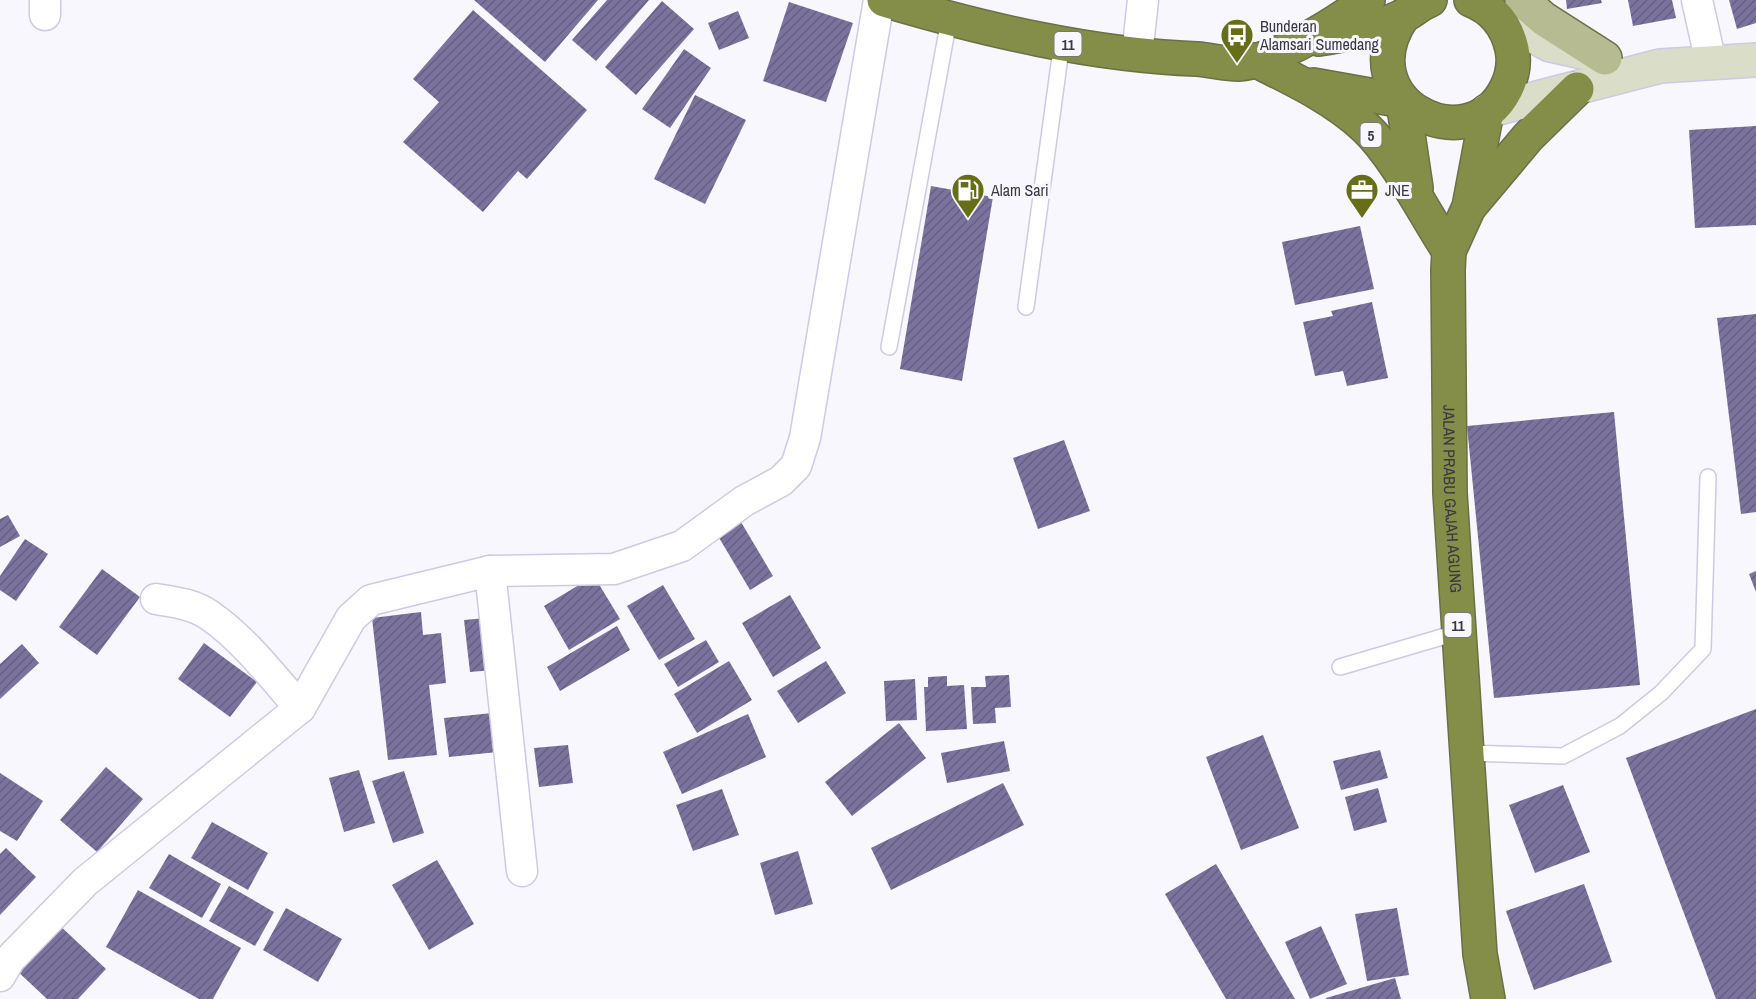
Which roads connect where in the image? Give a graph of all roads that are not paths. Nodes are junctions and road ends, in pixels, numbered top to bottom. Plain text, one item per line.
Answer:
1 (881, 0) edge
2 (1143, 0) edge
3 (1368, 0) edge
4 (1471, 0) edge
5 (1697, 0) edge
6 (1414, 5) edge
7 (1504, 6) edge
8 (949, 20) junction
9 (1062, 42) junction
10 (1302, 42) junction
11 (1137, 55) junction
12 (1255, 60) junction
13 (1756, 60) edge
14 (1711, 63) junction
15 (1660, 66) junction
16 (1304, 84) junction
17 (1577, 89) junction
18 (1403, 101) junction
19 (1487, 111) junction
20 (1419, 205) junction
21 (1469, 207) junction
22 (1449, 251) junction
23 (1026, 306) dead end
24 (889, 347) dead end
25 (1708, 477) dead end
26 (490, 571) junction
27 (156, 599) dead end
28 (1459, 632) junction
29 (1340, 667) dead end
30 (300, 708) junction
31 (1466, 753) junction
32 (522, 871) dead end
33 (0, 976) edge
34 (1488, 999) edge

1 - 8 highway, 11
1 - 26 street
2 - 11 street
3 - 10 highway
4 - 7 highway, 11
5 - 14 street
6 - 10 highway, 11
6 - 18 highway, 11
7 - 15 main road
7 - 19 highway, 11
8 - 9 highway, 11
8 - 24 lane
9 - 11 highway, 11
9 - 23 lane
10 - 12 highway, 11
11 - 12 highway, 11
12 - 16 highway, 11
13 - 14 main road
14 - 15 main road
15 - 17 main road
16 - 18 highway, 11
16 - 20 highway, 5
17 - 19 main road
17 - 21 highway
18 - 19 highway, 11
18 - 20 highway, 11
19 - 21 highway, 11
20 - 22 highway, 11
21 - 22 highway, 11
22 - 28 highway, JALAN PRABU GAJAH AGUNG / 11
25 - 31 lane
26 - 30 street
26 - 32 street
27 - 30 street
28 - 29 lane
28 - 31 highway, JALAN PRABU GAJAH AGUNG / 11
30 - 33 street
31 - 34 highway, JALAN PRABU GAJAH AGUNG / 11

